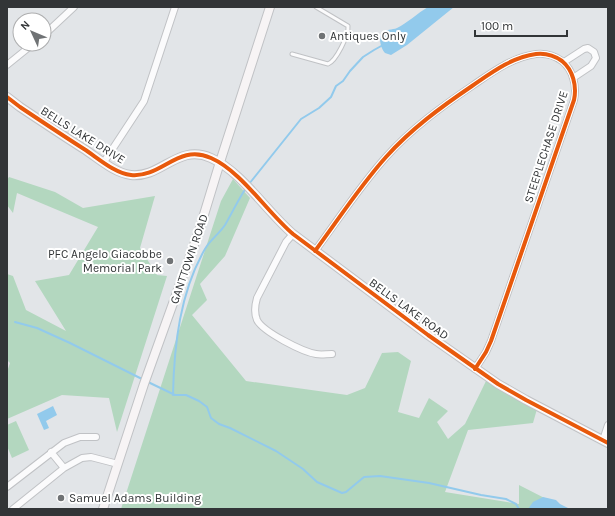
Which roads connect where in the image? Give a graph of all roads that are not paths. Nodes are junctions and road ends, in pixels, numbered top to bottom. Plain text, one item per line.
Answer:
1 (74, 7) edge
2 (175, 7) edge
3 (270, 7) edge
4 (316, 7) edge
5 (52, 28) edge
6 (23, 52) edge
7 (292, 54) dead end
8 (564, 62) junction
9 (7, 65) edge
10 (573, 78) junction
11 (7, 97) edge
12 (104, 162) junction
13 (220, 162) junction
14 (293, 234) junction
15 (315, 251) junction
16 (332, 354) dead end
17 (475, 369) junction
18 (608, 425) edge
19 (96, 437) dead end
20 (605, 441) edge
21 (51, 452) junction
22 (118, 464) junction
23 (64, 468) junction
24 (7, 487) edge
25 (13, 509) edge
26 (103, 509) edge

1 - 5 street
2 - 12 street
3 - 13 street, GANTTOWN ROAD
4 - 7 lane
6 - 9 street
8 - 10 street, STEEPLECHASE DRIVE
8 - 10 street
8 - 15 street
10 - 17 street, STEEPLECHASE DRIVE
11 - 12 street, BELLS LAKE DRIVE
12 - 13 street, BELLS LAKE DRIVE
13 - 14 street, BELLS LAKE ROAD
13 - 22 street, GANTTOWN ROAD
14 - 15 street, BELLS LAKE ROAD
14 - 16 street
15 - 17 street, BELLS LAKE ROAD
17 - 20 street, BELLS LAKE ROAD
18 - 20 street
19 - 21 street
21 - 23 street
21 - 24 street
22 - 23 street
22 - 26 street, GANTTOWN ROAD
23 - 25 street

